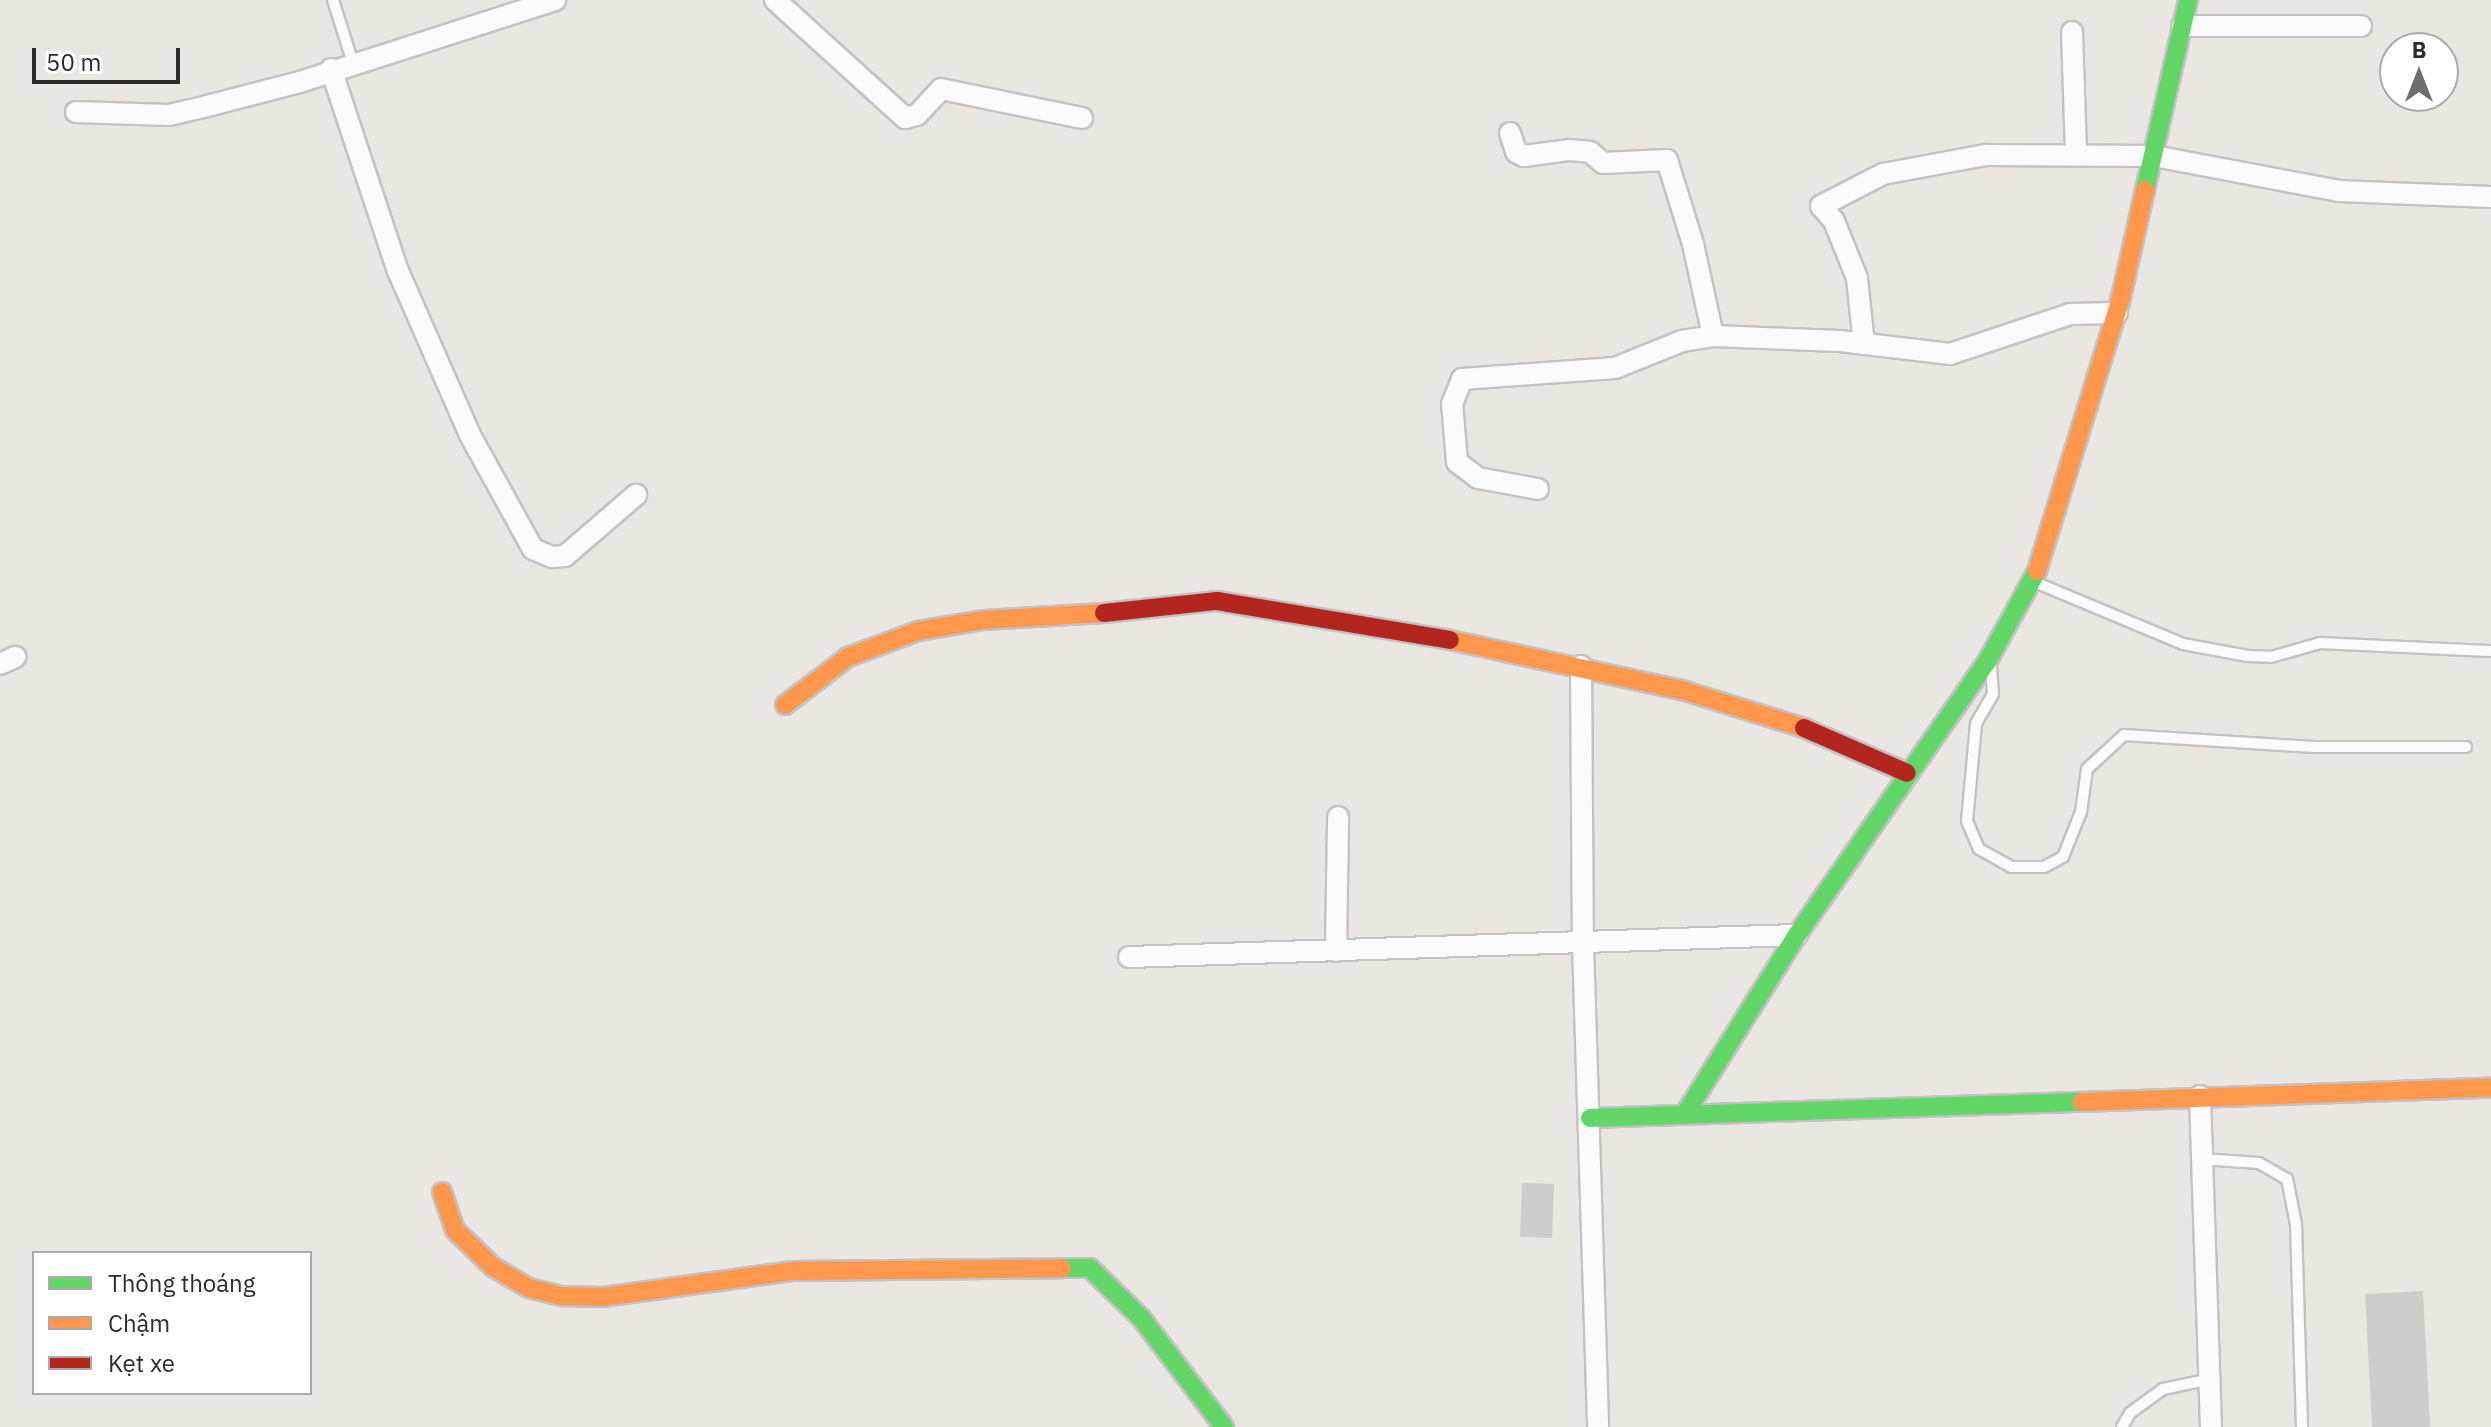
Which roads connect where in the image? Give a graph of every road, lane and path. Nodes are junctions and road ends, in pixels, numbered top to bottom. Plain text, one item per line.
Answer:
1 (333, 0) edge
2 (555, 0) edge
3 (775, 0) edge
4 (2188, 0) edge
5 (2182, 26) junction
6 (2361, 26) dead end
7 (2072, 32) dead end
8 (353, 63) junction
9 (331, 69) junction
10 (76, 112) dead end
11 (1082, 118) dead end
12 (1510, 133) dead end
13 (2076, 155) junction
14 (2154, 156) junction
15 (2491, 197) edge
16 (2117, 313) junction
17 (1713, 336) junction
18 (1864, 344) junction
19 (1538, 489) dead end
20 (636, 495) dead end
21 (2034, 582) junction
22 (2491, 651) edge
23 (1987, 662) junction
24 (1581, 666) junction
25 (785, 705) dead end
26 (2466, 747) dead end
27 (1907, 773) junction
28 (1338, 817) dead end
29 (1797, 935) junction
30 (1583, 945) junction
31 (1336, 951) junction
32 (1129, 957) dead end
33 (2491, 1088) edge
34 (2200, 1096) junction
35 (1685, 1114) junction
36 (1590, 1118) junction
37 (2202, 1159) junction
38 (442, 1192) dead end
39 (2210, 1379) junction
40 (1224, 1427) edge
41 (1598, 1427) edge
42 (2122, 1427) edge
43 (2211, 1427) edge
44 (2302, 1427) edge

1 - 8 lane
2 - 8 street
3 - 11 street
4 - 5 street
5 - 6 street
5 - 14 street
7 - 13 street
8 - 9 street
9 - 10 street
9 - 20 street
12 - 17 street
13 - 14 street
13 - 18 street
14 - 15 street
14 - 16 street
16 - 18 street
16 - 21 street
17 - 18 street
17 - 19 street
21 - 22 lane
21 - 23 street
23 - 26 lane
23 - 27 street
24 - 25 street
24 - 27 street
24 - 30 street
27 - 29 street
28 - 31 street
29 - 30 street
29 - 35 street
30 - 31 street
30 - 36 street
31 - 32 street
33 - 34 street
34 - 35 street
34 - 37 street
35 - 36 street
36 - 41 street
37 - 39 street
37 - 44 lane
38 - 40 street
39 - 42 lane
39 - 43 street

